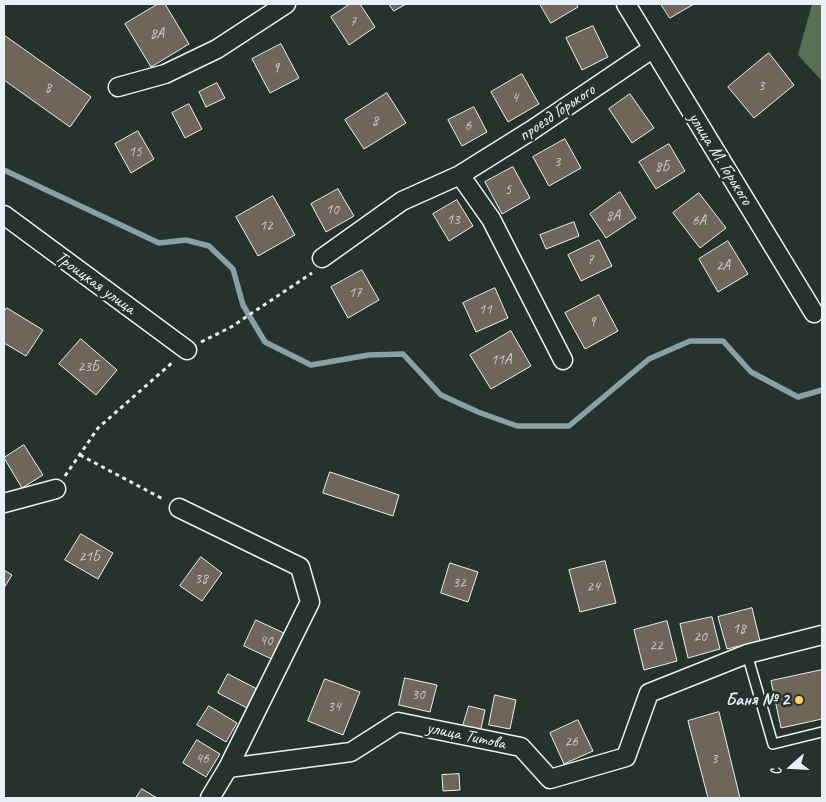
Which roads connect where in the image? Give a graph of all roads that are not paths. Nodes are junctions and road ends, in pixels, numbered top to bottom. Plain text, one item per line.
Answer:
1 (286, 4) edge
2 (626, 4) edge
3 (652, 49) junction
4 (118, 87) dead end
5 (460, 175) junction
6 (4, 215) edge
7 (322, 258) road end
8 (814, 313) dead end
9 (186, 350) road end
10 (563, 360) dead end
11 (56, 489) road end
12 (4, 503) edge
13 (179, 508) road end
14 (822, 635) edge
15 (747, 654) junction
16 (822, 732) edge
17 (228, 768) junction
18 (210, 798) edge

1 - 4 street
2 - 3 street, улица М. Горького
3 - 5 street, проезд Горького
3 - 8 street, улица М. Горького
5 - 7 street, проезд Горького
5 - 10 street
6 - 9 street, Троицкая улица
11 - 12 street
13 - 17 street
14 - 15 street, улица Титова
15 - 16 lane
15 - 17 street, улица Титова
17 - 18 street

